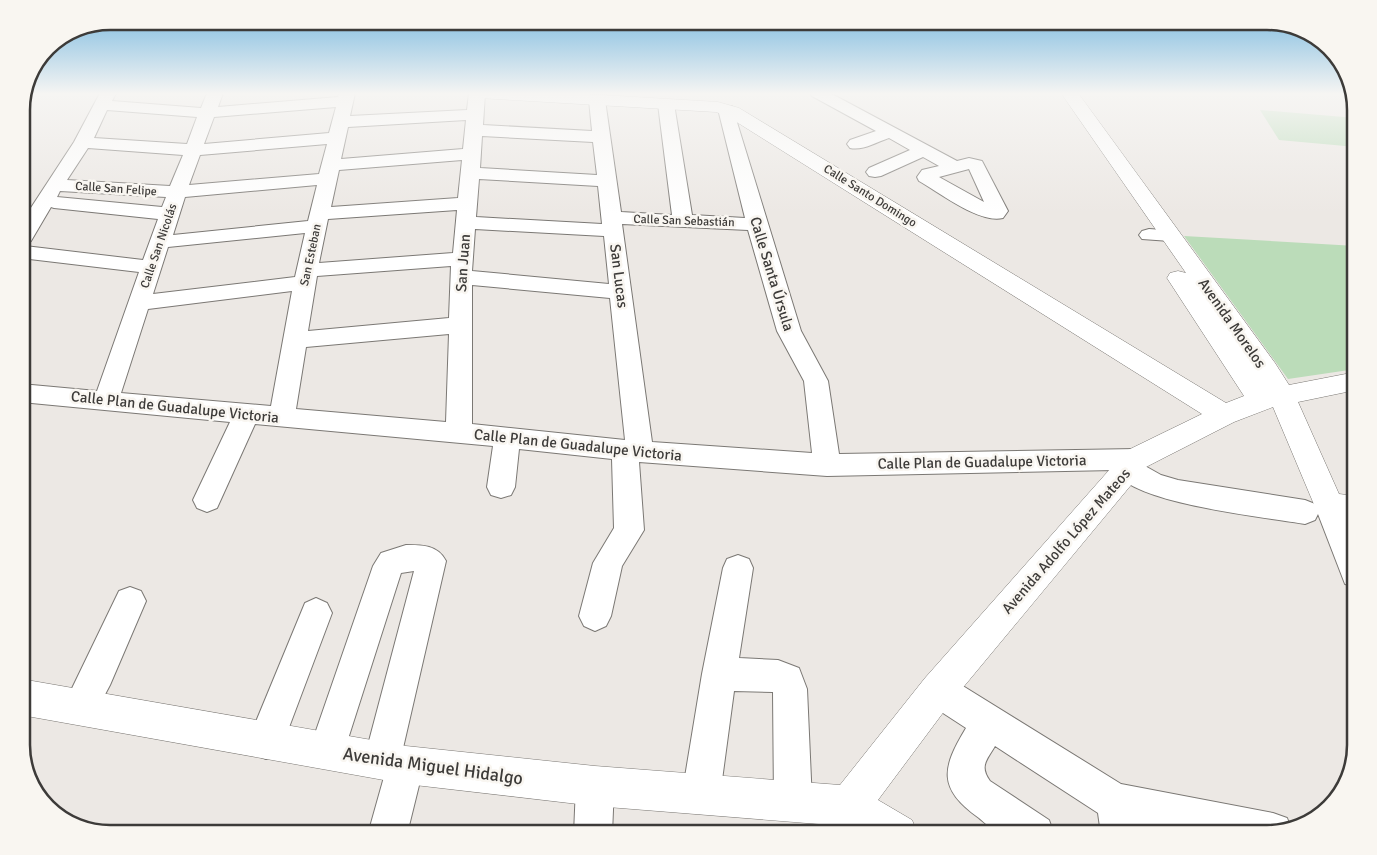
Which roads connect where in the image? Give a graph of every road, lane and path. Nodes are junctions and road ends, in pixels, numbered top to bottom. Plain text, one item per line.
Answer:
1 (88, 133) edge
2 (199, 133) edge
3 (318, 133) edge
4 (338, 133) edge
5 (474, 133) edge
6 (581, 133) edge
7 (600, 133) edge
8 (670, 133) edge
9 (732, 133) edge
10 (765, 133) edge
11 (887, 133) edge
12 (891, 133) edge
13 (1085, 133) edge
14 (1095, 133) edge
15 (602, 138) junction
16 (83, 142) junction
17 (856, 144) dead end
18 (193, 150) junction
19 (924, 150) junction
20 (471, 163) junction
21 (955, 167) dead end
22 (329, 172) junction
23 (875, 172) dead end
24 (607, 181) junction
25 (177, 192) junction
26 (50, 193) junction
27 (467, 212) junction
28 (170, 214) junction
29 (319, 220) junction
30 (683, 221) junction
31 (756, 224) junction
32 (612, 225) junction
33 (30, 226) edge
34 (1160, 235) junction
35 (160, 242) junction
36 (30, 253) edge
37 (152, 267) junction
38 (462, 268) junction
39 (306, 276) junction
40 (621, 292) junction
41 (139, 303) junction
42 (460, 324) junction
43 (296, 340) junction
44 (1347, 383) edge
45 (30, 394) edge
46 (1271, 398) junction
47 (106, 400) junction
48 (247, 414) junction
49 (1224, 414) junction
50 (282, 418) junction
51 (459, 433) junction
52 (507, 439) junction
53 (633, 452) junction
54 (1132, 464) junction
55 (827, 465) junction
56 (501, 488) dead end
57 (207, 500) dead end
58 (1330, 508) edge
59 (1347, 551) edge
60 (738, 568) dead end
61 (130, 601) dead end
62 (316, 613) dead end
63 (595, 616) dead end
64 (719, 674) junction
65 (938, 690) junction
66 (30, 699) edge
67 (80, 707) junction
68 (988, 723) junction
69 (266, 741) junction
70 (327, 751) junction
71 (394, 762) junction
72 (595, 786) junction
73 (701, 795) junction
74 (793, 802) junction
75 (848, 806) junction
76 (1118, 818) edge
77 (388, 825) edge
78 (593, 825) edge
79 (882, 825) edge
80 (1022, 825) edge
81 (1195, 825) edge

1 - 16 street
2 - 18 street, Calle San Nicolás
3 - 18 street
4 - 22 street, San Esteban
5 - 20 street, San Juan
6 - 15 street
7 - 15 street, San Lucas
8 - 30 street
9 - 31 street, Calle Santa Úrsula
10 - 49 main road, Calle Santo Domingo
11 - 17 street
12 - 19 street
13 - 34 main road, Avenida Morelos
14 - 34 main road, Avenida Morelos
15 - 24 street, San Lucas
16 - 18 street
16 - 26 street
18 - 25 street, Calle San Nicolás
19 - 21 street
19 - 23 street
20 - 22 street, Calle San Felipe
20 - 24 street, Calle San Felipe
20 - 27 street, San Juan
22 - 25 street, Calle San Felipe
22 - 29 street, San Esteban
24 - 32 street, San Lucas
25 - 26 street, Calle San Felipe
25 - 28 street, Calle San Nicolás
26 - 28 street
26 - 33 street
27 - 29 street, Calle San Sebastián
27 - 32 street, Calle San Sebastián
27 - 38 street, San Juan
28 - 35 street, Calle San Nicolás
29 - 35 street, Calle San Sebastián
29 - 39 street, San Esteban
30 - 31 street, Calle San Sebastián
30 - 32 street, Calle San Sebastián
31 - 55 street, Calle Santa Úrsula
32 - 40 street, San Lucas
34 - 46 main road, Avenida Morelos
35 - 37 street, Calle San Nicolás
36 - 37 street
37 - 41 street, Calle San Nicolás
38 - 39 street
38 - 40 street
38 - 42 street, San Juan
39 - 41 street
39 - 43 street, San Esteban
40 - 53 street, San Lucas
41 - 47 street, Calle San Nicolás
42 - 43 street
42 - 51 street, San Juan
43 - 50 street, San Esteban
44 - 46 main road, Avenida Adolfo López Mateos
45 - 47 street, Calle Plan de Guadalupe Victoria
46 - 49 main road, Avenida Adolfo López Mateos
46 - 58 main road, Avenida Morelos
47 - 48 street, Calle Plan de Guadalupe Victoria
48 - 50 street, Calle Plan de Guadalupe Victoria
48 - 57 street
49 - 54 main road, Avenida Adolfo López Mateos
50 - 51 street, Calle Plan de Guadalupe Victoria
51 - 52 street, Calle Plan de Guadalupe Victoria
52 - 53 street, Calle Plan de Guadalupe Victoria
52 - 56 street
53 - 55 street, Calle Plan de Guadalupe Victoria
53 - 63 street, San Lucas
54 - 55 street, Calle Plan de Guadalupe Victoria
54 - 58 street
54 - 65 main road, Avenida Adolfo López Mateos
58 - 59 street, Avenida Morelos
60 - 64 street
61 - 67 street
62 - 69 street
64 - 73 street
64 - 74 street
65 - 68 street
65 - 75 main road, Avenida Adolfo López Mateos
66 - 67 main road, Avenida Miguel Hidalgo
67 - 69 main road, Avenida Miguel Hidalgo
68 - 76 street
68 - 80 street
69 - 70 main road, Avenida Miguel Hidalgo
70 - 71 main road, Avenida Miguel Hidalgo
70 - 71 street
71 - 72 main road, Avenida Miguel Hidalgo
71 - 77 street
72 - 73 main road, Avenida Miguel Hidalgo
72 - 78 street
73 - 74 main road, Avenida Miguel Hidalgo
74 - 75 main road, Avenida Miguel Hidalgo
75 - 79 main road
76 - 81 street

